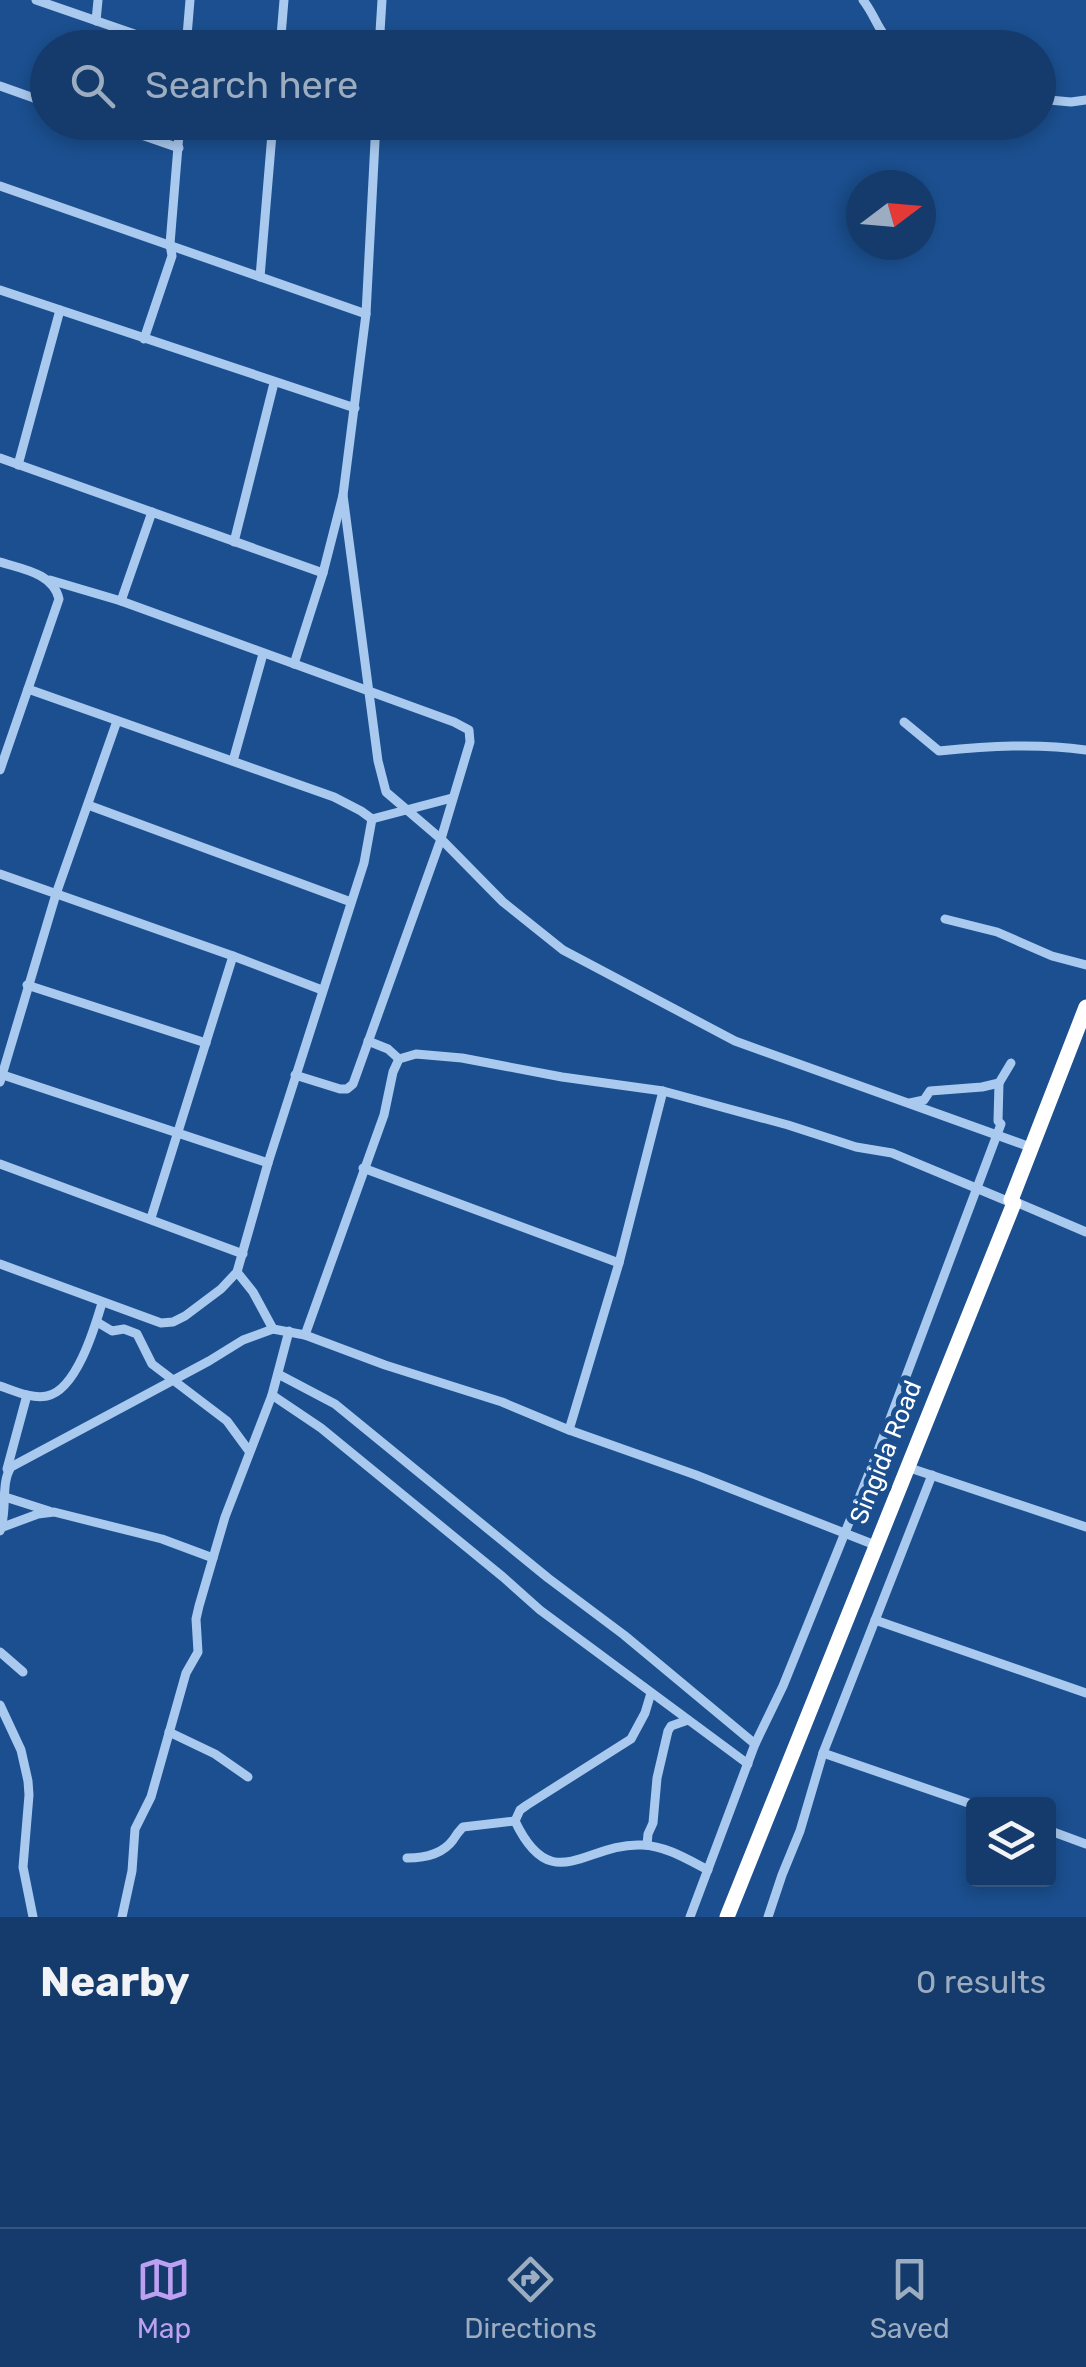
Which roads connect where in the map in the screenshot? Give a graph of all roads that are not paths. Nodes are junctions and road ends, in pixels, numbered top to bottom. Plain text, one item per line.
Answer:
1 (36, 0) edge
2 (98, 0) edge
3 (190, 0) edge
4 (284, 0) edge
5 (382, 0) edge
6 (863, 0) edge
7 (96, 21) junction
8 (122, 30) edge
9 (188, 30) edge
10 (282, 30) edge
11 (380, 30) edge
12 (880, 30) edge
13 (0, 86) edge
14 (30, 97) edge
15 (1056, 99) edge
16 (1086, 100) edge
17 (156, 140) edge
18 (179, 140) edge
19 (271, 140) edge
20 (375, 140) edge
21 (179, 148) junction
22 (0, 186) edge
23 (170, 244) junction
24 (260, 277) junction
25 (0, 290) edge
26 (60, 310) junction
27 (366, 314) junction
28 (144, 339) junction
29 (274, 382) junction
30 (355, 408) junction
31 (0, 458) edge
32 (18, 465) junction
33 (343, 495) junction
34 (152, 512) junction
35 (234, 542) junction
36 (0, 562) edge
37 (322, 573) junction
38 (50, 580) junction
39 (121, 602) junction
40 (263, 654) junction
41 (294, 664) junction
42 (28, 688) junction
43 (368, 690) junction
44 (117, 721) junction
45 (904, 722) dead end
46 (1086, 750) edge
47 (233, 761) junction
48 (0, 770) edge
49 (452, 798) junction
50 (88, 805) junction
51 (406, 809) junction
52 (372, 819) junction
53 (440, 839) junction
54 (0, 874) edge
55 (56, 894) junction
56 (352, 902) junction
57 (945, 919) dead end
58 (233, 956) junction
59 (1086, 965) edge
60 (27, 985) junction
61 (322, 990) junction
62 (1086, 1007) edge
63 (368, 1041) junction
64 (206, 1043) junction
65 (399, 1059) junction
66 (1011, 1063) dead end
67 (295, 1075) junction
68 (1, 1078) edge
69 (999, 1083) junction
70 (663, 1091) junction
71 (907, 1103) junction
72 (178, 1133) junction
73 (998, 1135) junction
74 (1033, 1148) junction
75 (268, 1163) junction
76 (0, 1164) edge
77 (364, 1168) junction
78 (978, 1190) junction
79 (1012, 1202) junction
80 (152, 1218) junction
81 (1086, 1232) edge
82 (243, 1254) junction
83 (620, 1263) junction
84 (0, 1264) edge
85 (237, 1272) junction
86 (102, 1303) junction
87 (97, 1322) junction
88 (273, 1330) junction
89 (289, 1331) junction
90 (305, 1335) junction
91 (278, 1374) junction
92 (172, 1380) junction
93 (0, 1386) edge
94 (27, 1395) junction
95 (272, 1395) junction
96 (569, 1430) junction
97 (249, 1451) junction
98 (907, 1466) junction
99 (3, 1472) edge
100 (932, 1475) junction
101 (2, 1496) edge
102 (54, 1512) junction
103 (1086, 1528) edge
104 (1, 1529) edge
105 (845, 1533) junction
106 (875, 1544) junction
107 (212, 1558) junction
108 (876, 1620) junction
109 (0, 1652) edge
110 (22, 1672) dead end
111 (651, 1693) junction
112 (1086, 1693) edge
113 (0, 1705) edge
114 (688, 1720) junction
115 (169, 1732) junction
116 (755, 1744) junction
117 (823, 1753) junction
118 (748, 1764) junction
119 (248, 1777) dead end
120 (966, 1802) edge
121 (514, 1821) junction
122 (1056, 1833) edge
123 (1086, 1844) edge
124 (647, 1845) junction
125 (407, 1858) dead end
126 (708, 1870) junction
127 (33, 1917) edge
128 (122, 1917) edge
129 (690, 1917) edge
130 (727, 1917) edge
131 (768, 1917) edge

1 - 7 street
2 - 7 street
3 - 9 street
4 - 10 street
5 - 11 street
6 - 12 street
7 - 8 street
13 - 14 street
15 - 16 street
17 - 21 street
18 - 21 street
19 - 24 street
20 - 27 street
21 - 23 street
22 - 23 street
23 - 24 street
23 - 28 street
24 - 27 street
25 - 26 street
26 - 28 street
26 - 32 street
27 - 30 street
28 - 29 street
29 - 30 street
29 - 35 street
30 - 33 street
31 - 32 street
32 - 34 street
33 - 37 street
33 - 43 street
34 - 35 street
34 - 39 street
35 - 37 street
36 - 38 street
37 - 41 street
38 - 39 street
38 - 42 street
39 - 40 street
40 - 41 street
40 - 47 street
41 - 43 street
42 - 44 street
42 - 48 street
43 - 49 street
43 - 51 street
44 - 47 street
44 - 50 street
45 - 46 street
47 - 52 street
49 - 51 street
49 - 53 street
50 - 55 street
50 - 56 street
51 - 52 street
51 - 53 street
52 - 56 street
53 - 63 street
53 - 71 street
54 - 55 street
55 - 58 street
55 - 60 street
56 - 61 street
57 - 59 street
58 - 61 street
58 - 64 street
60 - 64 street
60 - 68 street
61 - 67 street
62 - 74 highway, Singida Road
63 - 65 street
63 - 67 street
64 - 72 street
65 - 70 street
65 - 77 street
66 - 69 street
67 - 75 street
68 - 72 street
69 - 71 street
69 - 73 street
70 - 78 street
70 - 83 street
71 - 73 street
72 - 75 street
72 - 80 street
73 - 74 street
73 - 78 street
74 - 79 highway, Singida Road
75 - 82 street
76 - 80 street
77 - 83 street
77 - 90 street
78 - 79 street
78 - 105 street
79 - 81 street
79 - 98 highway, Singida Road
80 - 82 street
82 - 85 street
83 - 96 street
84 - 86 street
85 - 86 street
85 - 88 street
86 - 87 street
87 - 92 street
87 - 94 street
88 - 89 street
88 - 92 street
89 - 90 street
89 - 91 street
90 - 96 street
91 - 95 street
91 - 116 street
92 - 97 street
92 - 99 street
93 - 94 street
94 - 99 street
95 - 97 street
95 - 111 street
96 - 105 street
97 - 107 street
98 - 100 street
98 - 106 highway, Singida Road
99 - 101 street
100 - 103 street
100 - 108 street
101 - 102 street
101 - 104 street
102 - 104 street
102 - 107 street
105 - 106 street
105 - 116 street
106 - 130 highway, Singida Road
107 - 115 street
108 - 112 street
108 - 117 street
109 - 110 street
111 - 114 street
111 - 121 street
113 - 127 street
114 - 118 street
114 - 124 street
115 - 119 street
115 - 128 street
116 - 118 street
117 - 120 street
117 - 131 street
118 - 126 street
121 - 124 street
121 - 125 street
122 - 123 street
124 - 126 street
126 - 129 street

